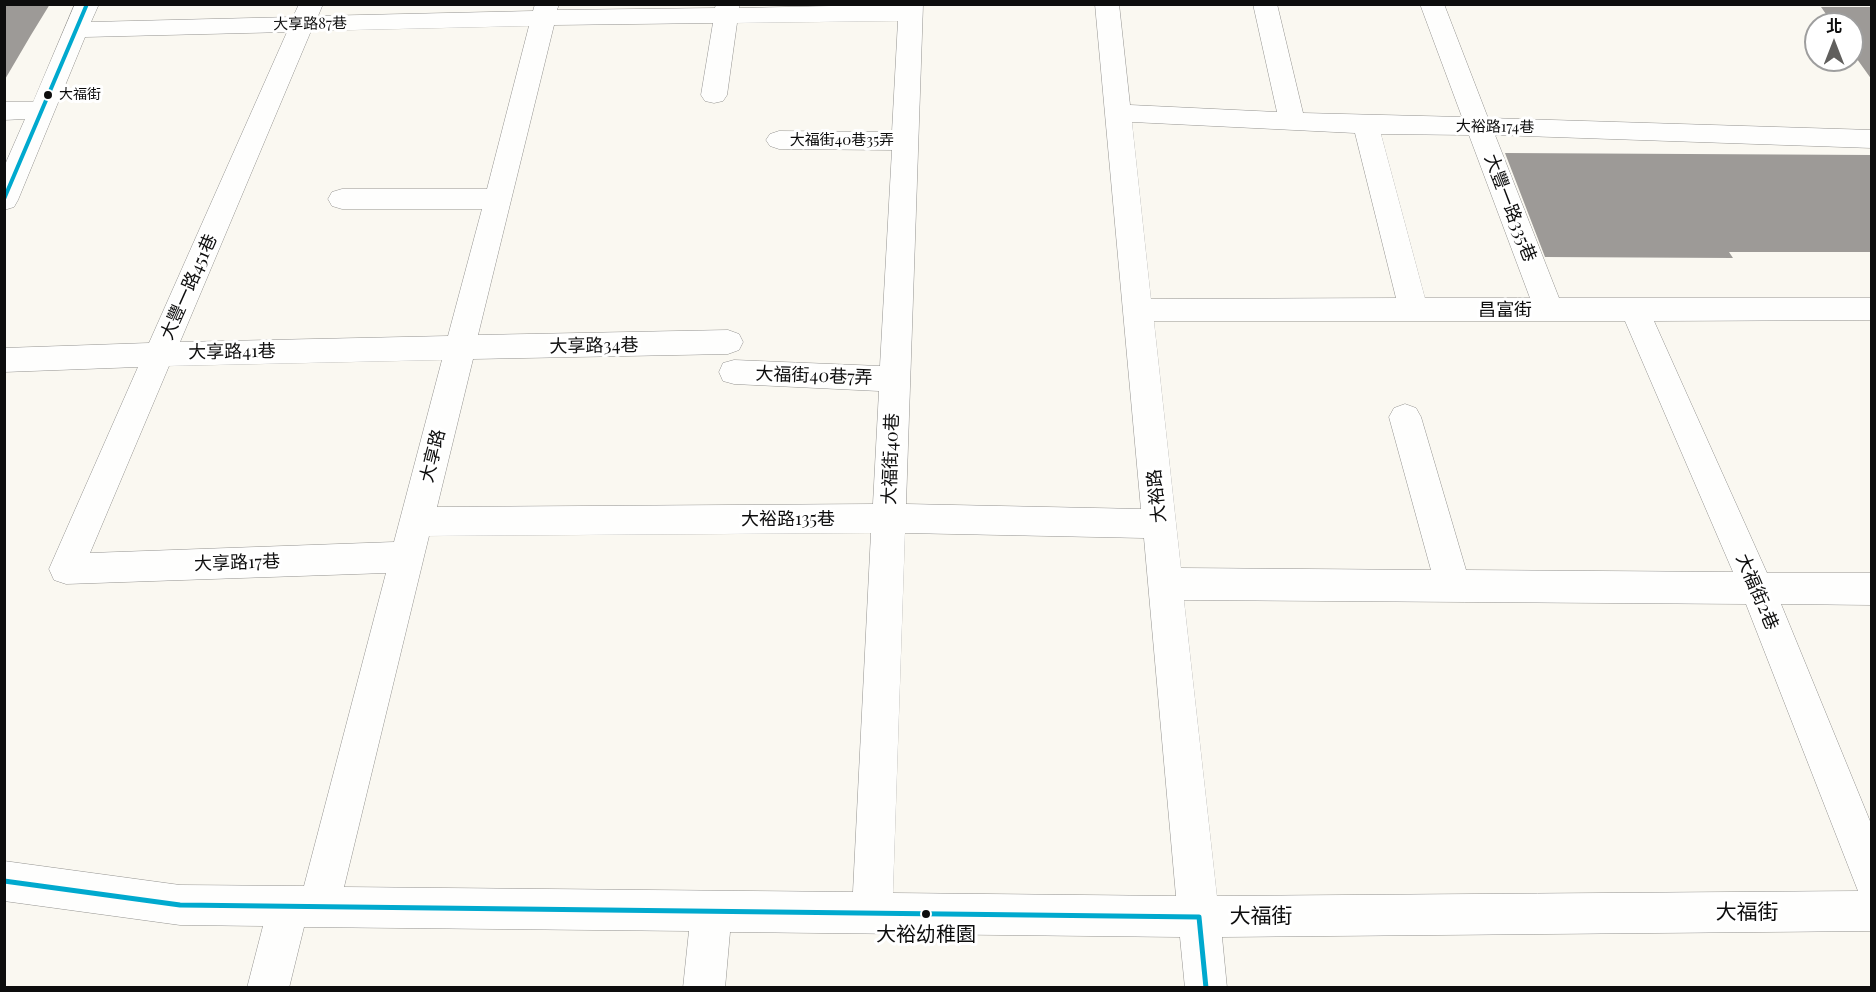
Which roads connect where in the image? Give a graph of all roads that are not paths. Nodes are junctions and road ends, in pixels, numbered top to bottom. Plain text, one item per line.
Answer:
1 (87, 4) edge
2 (1107, 4) edge
3 (1265, 4) edge
4 (1432, 4) edge
5 (910, 9) edge
6 (727, 10) edge
7 (545, 11) edge
8 (308, 14) edge
9 (77, 30) junction
10 (714, 95) dead end
11 (43, 110) junction
12 (4, 111) edge
13 (1119, 113) junction
14 (1292, 122) junction
15 (1365, 125) junction
16 (1479, 126) junction
17 (1872, 139) edge
18 (779, 140) dead end
19 (905, 141) junction
20 (498, 199) junction
21 (4, 200) edge
22 (342, 200) dead end
23 (1872, 309) edge
24 (1138, 310) junction
25 (1550, 310) junction
26 (1635, 310) junction
27 (1414, 311) junction
28 (728, 342) dead end
29 (460, 349) junction
30 (160, 353) junction
31 (4, 360) edge
32 (734, 372) dead end
33 (895, 379) junction
34 (1405, 417) dead end
35 (889, 518) junction
36 (417, 522) junction
37 (1160, 524) junction
38 (408, 557) junction
39 (66, 569) joint
40 (1166, 584) junction
41 (1453, 586) junction
42 (1756, 588) junction
43 (1872, 589) edge
44 (1872, 877) edge
45 (4, 881) edge
46 (304, 907) junction
47 (1872, 911) edge
48 (711, 912) junction
49 (872, 914) junction
50 (1199, 917) junction
51 (268, 987) edge
52 (704, 987) edge
53 (1206, 987) edge

1 - 9 street
2 - 13 street, 大裕路
3 - 14 street
4 - 16 street, 大豐一路335巷
5 - 6 street, 大享路87巷
5 - 19 street, 大福街40巷
6 - 7 street, 大享路87巷
6 - 10 street
7 - 8 street, 大享路87巷
7 - 20 street, 大享路
8 - 9 street, 大享路87巷
8 - 30 street, 大豐一路451巷
9 - 11 street
11 - 12 street
11 - 21 street
13 - 14 street, 大裕路174巷
13 - 24 street, 大裕路
14 - 15 street, 大裕路174巷
15 - 16 street, 大裕路174巷
15 - 27 street
16 - 17 street, 大裕路174巷
16 - 25 street, 大豐一路335巷
18 - 19 street, 大福街40巷35弄
19 - 33 street, 大福街40巷
20 - 22 street
20 - 29 street, 大享路
23 - 26 street, 昌富街
24 - 27 street, 昌富街
24 - 37 street, 大裕路
25 - 26 street, 昌富街
25 - 27 street, 昌富街
26 - 42 street, 大福街2巷
28 - 29 street, 大享路34巷
29 - 30 street, 大享路41巷
29 - 36 street, 大享路
30 - 31 street, 大享路41巷
30 - 39 street, 大豐一路451巷
32 - 33 street, 大福街40巷7弄
33 - 35 street, 大福街40巷
34 - 41 street
35 - 36 street, 大裕路135巷
35 - 37 street, 大裕路135巷
35 - 49 street, 大福街40巷
36 - 38 street, 大享路
37 - 40 street, 大裕路
38 - 39 street, 大享路17巷
38 - 46 street, 大享路
40 - 41 street
40 - 50 street, 大裕路
41 - 42 street
42 - 43 street
42 - 44 street, 大福街2巷
45 - 46 street, 大福街
46 - 48 street, 大福街
46 - 51 street, 大享路
47 - 50 street, 大福街
48 - 49 street, 大福街
48 - 52 street
49 - 50 street, 大福街
50 - 53 street, 大裕路

